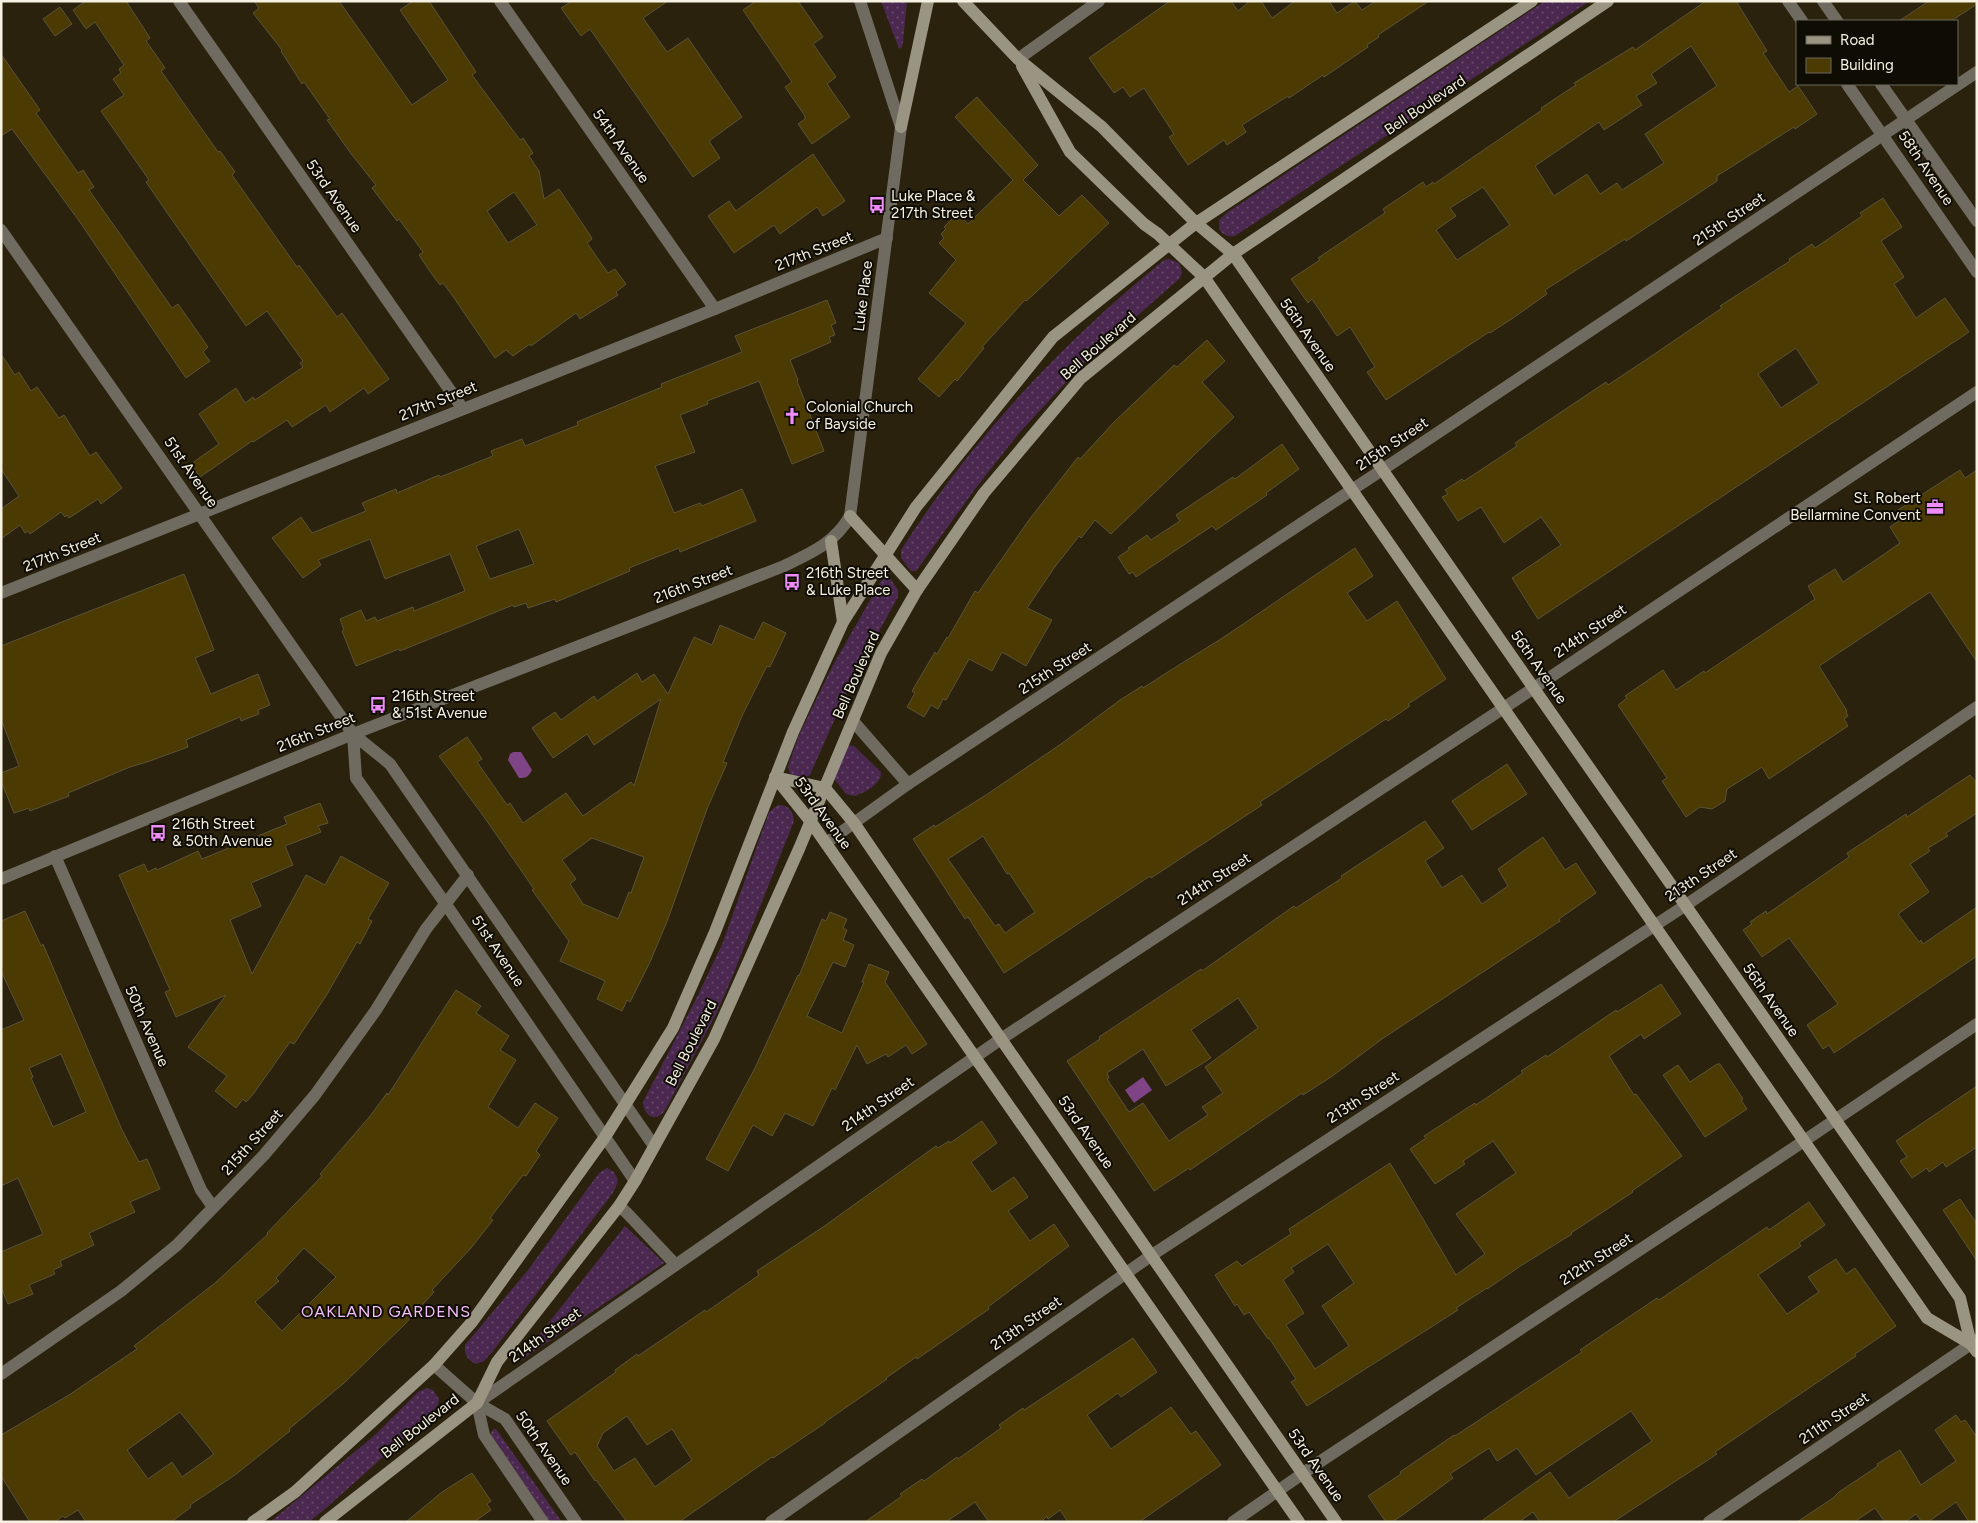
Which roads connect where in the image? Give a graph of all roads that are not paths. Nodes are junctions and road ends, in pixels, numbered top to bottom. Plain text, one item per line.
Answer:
1 (179, 1) edge
2 (500, 1) edge
3 (860, 1) edge
4 (928, 1) edge
5 (962, 1) edge
6 (1100, 1) edge
7 (1532, 1) edge
8 (1608, 1) edge
9 (1788, 1) edge
10 (1823, 1) edge
11 (1801, 20) edge
12 (1836, 20) edge
13 (1018, 59) junction
14 (1977, 72) edge
15 (1848, 85) edge
16 (1882, 85) edge
17 (1957, 85) edge
18 (1958, 85) edge
19 (1906, 119) junction
20 (901, 127) junction
21 (1883, 135) junction
22 (1977, 221) edge
23 (1196, 223) junction
24 (1, 230) edge
25 (886, 238) junction
26 (1170, 244) junction
27 (1233, 254) junction
28 (1977, 272) edge
29 (1204, 277) junction
30 (715, 309) junction
31 (1977, 392) edge
32 (463, 409) junction
33 (1382, 470) junction
34 (1352, 490) junction
35 (200, 514) junction
36 (850, 516) junction
37 (831, 541) junction
38 (885, 556) junction
39 (784, 566) joint
40 (917, 590) junction
41 (1, 593) edge
42 (843, 622) junction
43 (1534, 688) junction
44 (1504, 707) junction
45 (1977, 707) edge
46 (853, 720) junction
47 (353, 734) junction
48 (775, 777) junction
49 (908, 784) junction
50 (825, 788) junction
51 (811, 822) junction
52 (854, 823) junction
53 (826, 843) junction
54 (55, 856) junction
55 (468, 875) junction
56 (1, 879) edge
57 (445, 902) junction
58 (1686, 905) junction
59 (1655, 925) junction
60 (1977, 1024) edge
61 (1001, 1039) junction
62 (974, 1057) junction
63 (625, 1104) junction
64 (1835, 1121) junction
65 (605, 1137) junction
66 (1805, 1140) junction
67 (654, 1146) junction
68 (635, 1181) junction
69 (618, 1206) junction
70 (213, 1207) junction
71 (1152, 1255) junction
72 (675, 1264) junction
73 (1125, 1273) junction
74 (1975, 1346) edge
75 (434, 1365) junction
76 (1, 1374) edge
77 (477, 1403) junction
78 (1302, 1474) junction
79 (1277, 1491) junction
80 (253, 1522) edge
81 (325, 1522) edge
82 (543, 1522) edge
83 (576, 1522) edge
84 (772, 1522) edge
85 (1233, 1522) edge
86 (1299, 1522) edge
87 (1336, 1522) edge
88 (1709, 1522) edge

1 - 32 street, 53rd Avenue
2 - 30 street, 54th Avenue
3 - 20 street, Luke Place
4 - 20 street
5 - 13 street, 56th Avenue
6 - 13 street
7 - 23 street, Bell Boulevard
8 - 27 street, Bell Boulevard
9 - 11 street
10 - 12 street
13 - 23 street, 56th Avenue
13 - 26 street, 56th Avenue
14 - 18 street, 215th Street
15 - 21 street, 58th Avenue
16 - 19 street, 58th Avenue
17 - 19 street, 215th Street
19 - 21 street, 215th Street
19 - 22 street, 58th Avenue
20 - 25 street, Luke Place
21 - 28 street, 58th Avenue
21 - 33 street, 215th Street
23 - 26 street, Bell Boulevard
23 - 27 street, 56th Avenue
24 - 35 street, 51st Avenue
25 - 30 street, 217th Street
25 - 36 street, Luke Place
26 - 29 street, 56th Avenue
26 - 38 street, Bell Boulevard
27 - 29 street, Bell Boulevard
27 - 33 street, 56th Avenue
29 - 34 street, 56th Avenue
29 - 40 street, Bell Boulevard
30 - 32 street, 217th Street
31 - 43 street, 214th Street
32 - 35 street, 217th Street
33 - 34 street, 215th Street
33 - 43 street, 56th Avenue
34 - 44 street, 56th Avenue
34 - 49 street, 215th Street
35 - 41 street, 217th Street
35 - 47 street, 51st Avenue
36 - 37 street, Luke Place
36 - 38 street
37 - 39 street, Luke Place
37 - 42 street
38 - 40 street
38 - 42 street, Bell Boulevard
39 - 47 street, 216th Street
40 - 46 street, Bell Boulevard
42 - 48 street, Bell Boulevard
43 - 44 street, 214th Street
43 - 58 street, 56th Avenue
44 - 59 street, 56th Avenue
44 - 61 street, 214th Street
45 - 58 street, 213th Street
46 - 49 street
46 - 50 street, Bell Boulevard
47 - 54 street, 216th Street
47 - 55 street, 51st Avenue
47 - 57 street, 51st Avenue
48 - 50 street, 53rd Avenue
48 - 51 street, 53rd Avenue
48 - 63 street, Bell Boulevard
49 - 52 street, 215th Street
50 - 51 street, Bell Boulevard
50 - 52 street, 53rd Avenue
51 - 53 street, 53rd Avenue
51 - 67 street, Bell Boulevard
52 - 53 street, 215th Street
52 - 61 street, 53rd Avenue
53 - 62 street, 53rd Avenue
54 - 56 street, 216th Street
54 - 70 street, 50th Avenue
55 - 57 street, 215th Street
55 - 63 street, 51st Avenue
57 - 65 street, 51st Avenue
57 - 70 street, 215th Street
58 - 59 street, 213th Street
58 - 64 street, 56th Avenue
59 - 66 street, 56th Avenue
59 - 71 street, 213th Street
60 - 64 street, 212th Street
61 - 62 street, 214th Street
61 - 71 street, 53rd Avenue
62 - 72 street, 214th Street
62 - 73 street, 53rd Avenue
63 - 65 street, Bell Boulevard
63 - 67 street, 51st Avenue
64 - 66 street, 212th Street
64 - 74 street, 56th Avenue
65 - 68 street, 51st Avenue
65 - 75 street, Bell Boulevard
66 - 74 street, 56th Avenue
66 - 78 street, 212th Street
67 - 68 street, Bell Boulevard
68 - 69 street, Bell Boulevard
69 - 72 street
69 - 77 street, Bell Boulevard
70 - 76 street, 215th Street
71 - 73 street, 213th Street
71 - 78 street, 53rd Avenue
72 - 77 street, 214th Street
73 - 79 street, 53rd Avenue
73 - 84 street, 213th Street
74 - 88 street, 211th Street
75 - 77 street, 50th Avenue
75 - 80 street, Bell Boulevard
77 - 81 street, Bell Boulevard
77 - 82 street
77 - 83 street, 50th Avenue
78 - 79 street, 212th Street
78 - 87 street, 53rd Avenue
79 - 85 street, 212th Street
79 - 86 street, 53rd Avenue

